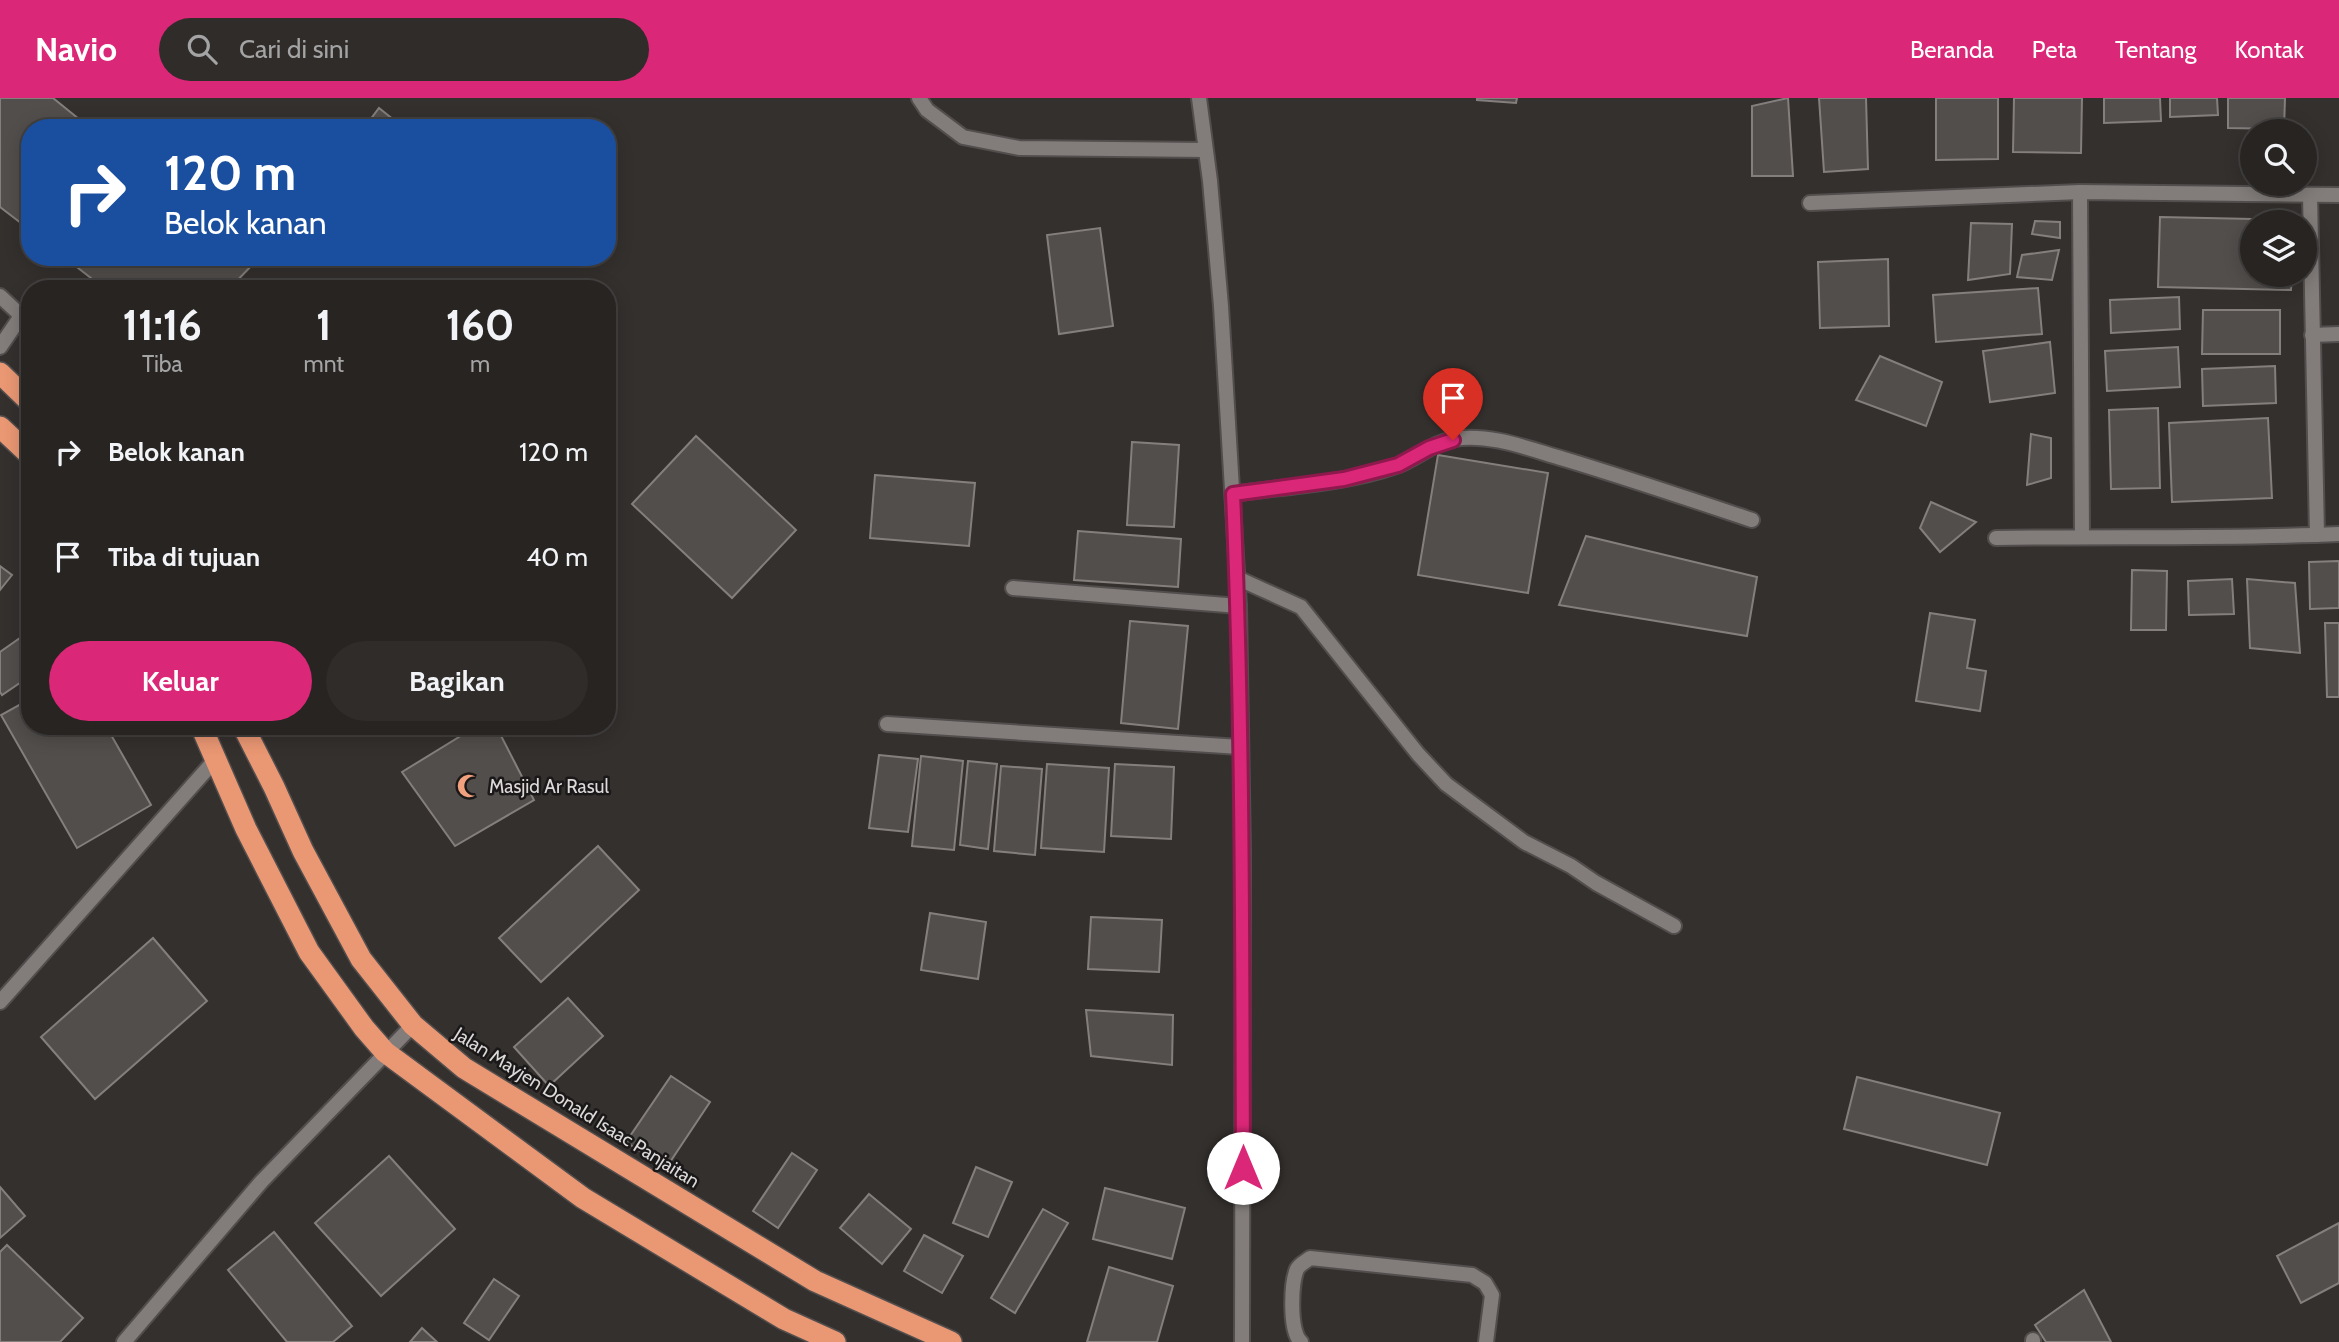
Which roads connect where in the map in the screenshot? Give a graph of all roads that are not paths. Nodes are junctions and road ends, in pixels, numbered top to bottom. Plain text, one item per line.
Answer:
1 (919, 98) edge
2 (1199, 98) edge
3 (1205, 150) junction
4 (2080, 192) junction
5 (2240, 194) edge
6 (2317, 195) edge
7 (2339, 195) edge
8 (2310, 196) edge
9 (1810, 203) dead end
10 (0, 296) edge
11 (21, 316) edge
12 (21, 324) edge
13 (2339, 334) edge
14 (2312, 335) junction
15 (0, 347) edge
16 (0, 373) edge
17 (21, 393) edge
18 (0, 427) edge
19 (21, 447) edge
20 (1233, 494) junction
21 (1752, 520) dead end
22 (2339, 534) edge
23 (2317, 535) junction
24 (2082, 536) junction
25 (1996, 538) dead end
26 (1237, 578) junction
27 (1013, 588) dead end
28 (1239, 606) junction
29 (887, 724) dead end
30 (205, 735) edge
31 (248, 735) edge
32 (1240, 747) junction
33 (215, 760) junction
34 (1674, 926) dead end
35 (0, 1002) edge
36 (413, 1025) junction
37 (385, 1052) junction
38 (124, 1342) edge
39 (835, 1342) edge
40 (951, 1342) edge
41 (1242, 1342) edge
42 (1301, 1342) edge
43 (1486, 1342) edge

1 - 3 street
2 - 3 street
3 - 20 street
4 - 5 street
4 - 9 street
4 - 24 street
6 - 7 street
8 - 14 street
10 - 11 street
12 - 15 street
13 - 14 street
14 - 23 street
16 - 17 highway
18 - 19 highway
20 - 21 street
20 - 26 street
22 - 23 street
23 - 24 street
24 - 25 street
26 - 28 street
26 - 34 street
27 - 28 street
28 - 32 street
29 - 32 street
30 - 33 highway
31 - 36 highway, Jalan Mayjen Donald Isaac Panjaitan
32 - 41 street
33 - 35 street
33 - 37 highway
36 - 37 street
36 - 40 highway, Jalan Mayjen Donald Isaac Panjaitan
37 - 38 street
37 - 39 highway
42 - 43 street

